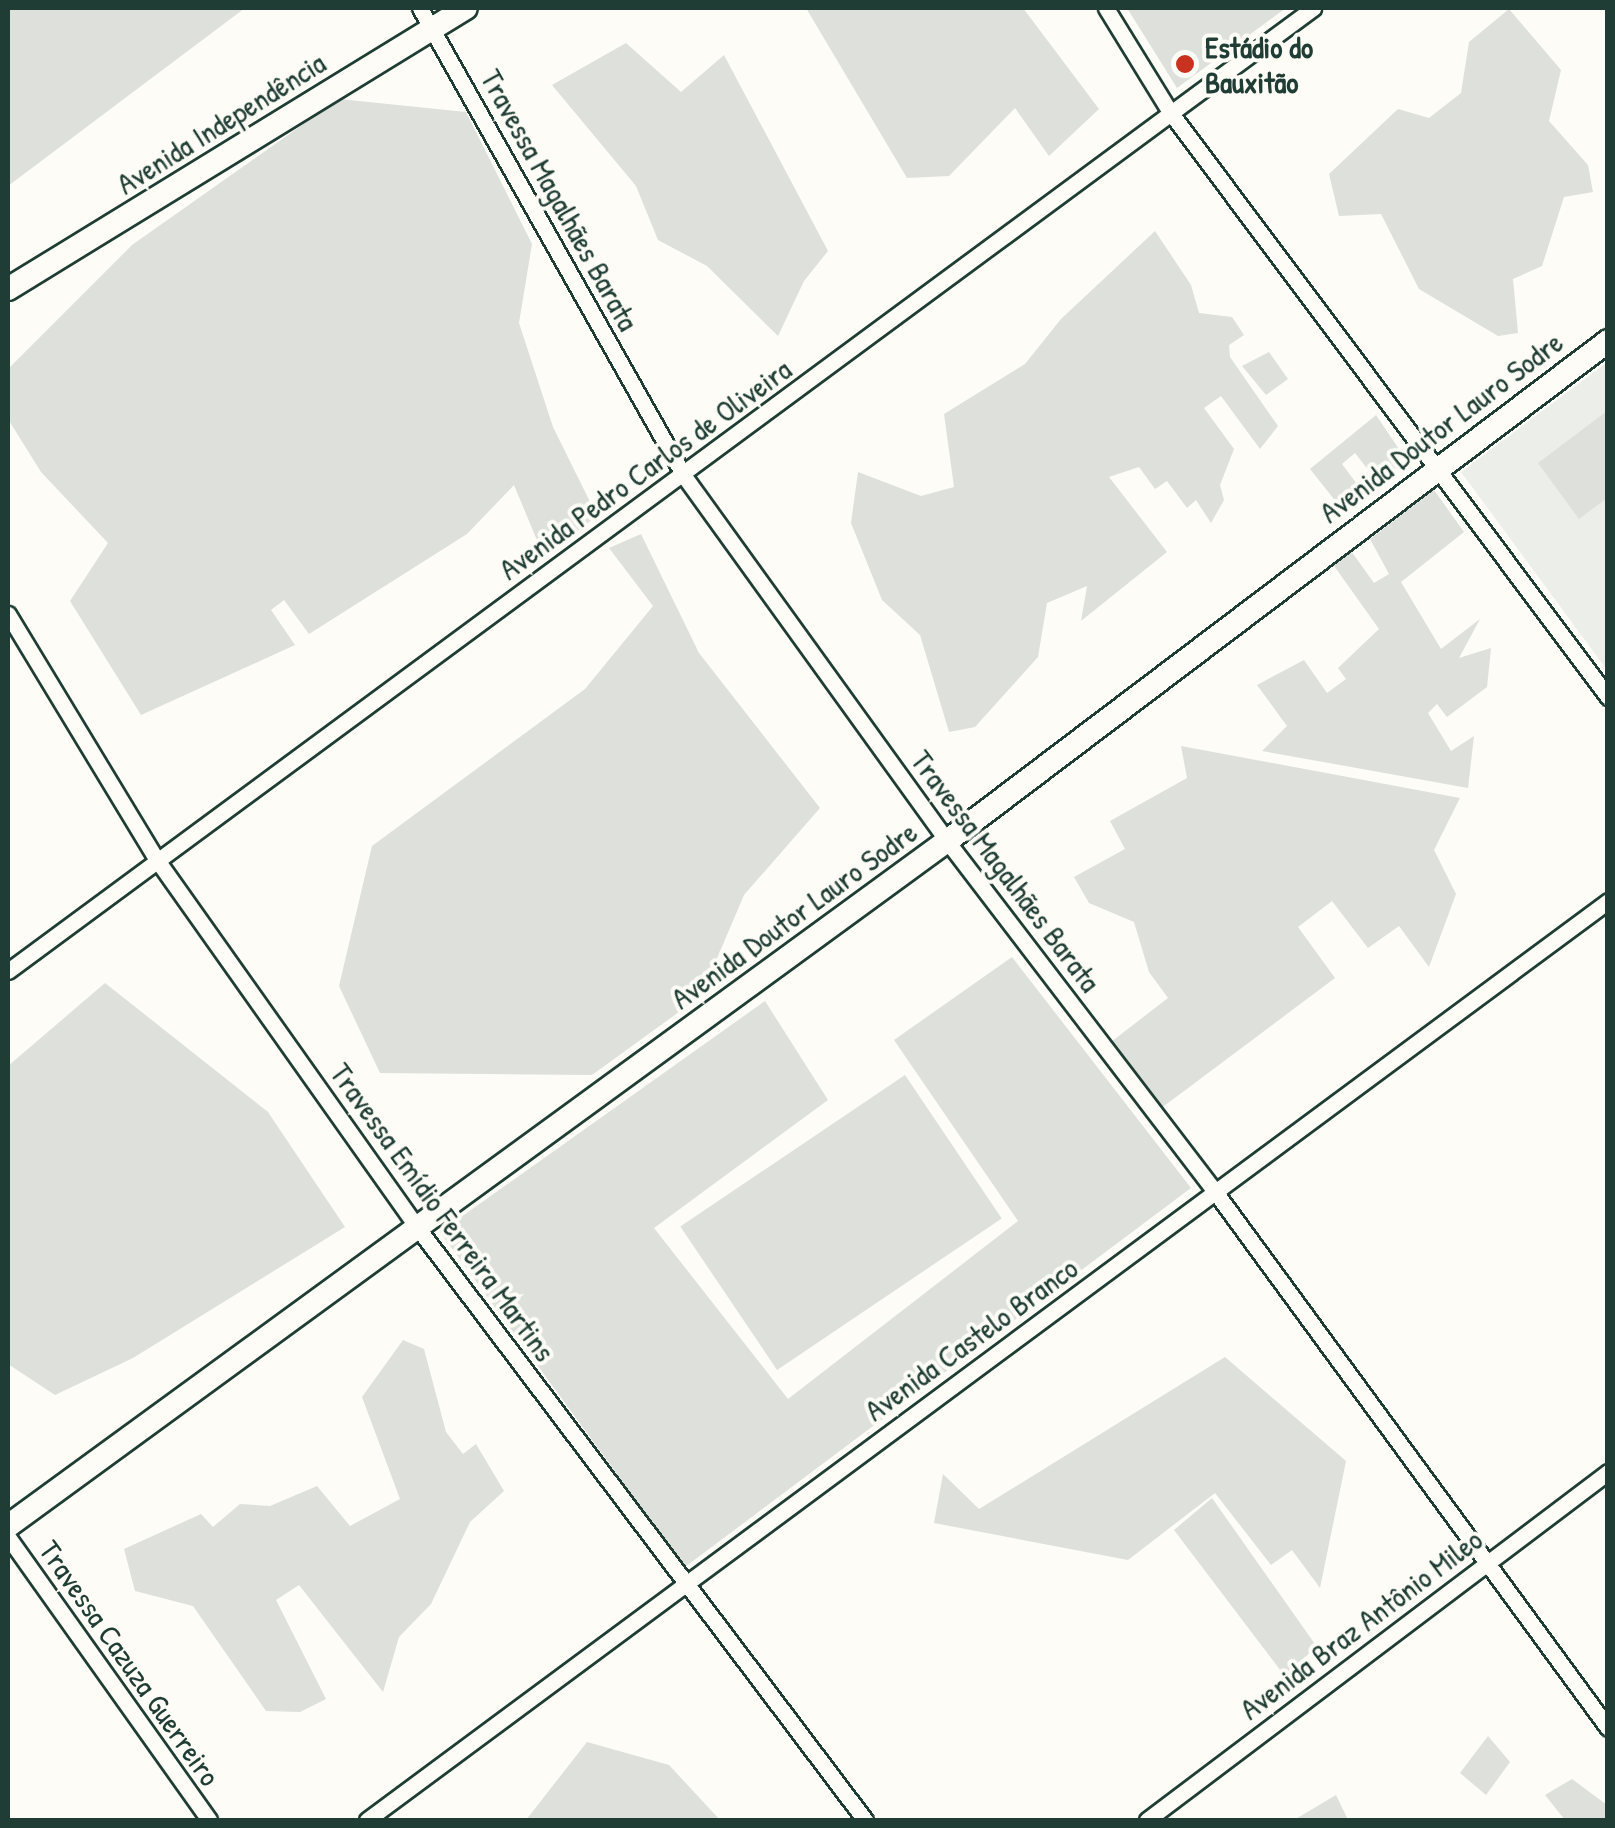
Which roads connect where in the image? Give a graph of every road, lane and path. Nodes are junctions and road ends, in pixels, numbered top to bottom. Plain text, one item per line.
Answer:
1 (420, 8) edge
2 (466, 8) edge
3 (1106, 8) edge
4 (1209, 8) edge
5 (1219, 8) edge
6 (1313, 8) edge
7 (432, 29) junction
8 (1170, 112) junction
9 (8, 289) edge
10 (1608, 341) edge
11 (1435, 466) junction
12 (684, 476) junction
13 (8, 614) edge
14 (1608, 698) edge
15 (947, 842) junction
16 (157, 860) junction
17 (1608, 901) edge
18 (8, 971) edge
19 (1216, 1193) junction
20 (417, 1226) junction
21 (1608, 1472) edge
22 (8, 1526) edge
23 (8, 1537) edge
24 (1487, 1563) junction
25 (684, 1584) junction
26 (1608, 1728) edge
27 (208, 1820) edge
28 (367, 1820) edge
29 (865, 1820) edge
30 (1147, 1820) edge

1 - 7 street, Travessa Magalhães Barata
2 - 7 street, Avenida Independência
3 - 8 street
4 - 5 path
6 - 8 street, Avenida Pedro Carlos de Oliveira
7 - 9 street, Avenida Independência
7 - 12 street, Travessa Magalhães Barata
8 - 11 street
8 - 12 street, Avenida Pedro Carlos de Oliveira
10 - 11 street, Avenida Doutor Lauro Sodre
11 - 14 street
11 - 15 street, Avenida Doutor Lauro Sodre
12 - 15 street, Travessa Magalhães Barata
12 - 16 street, Avenida Pedro Carlos de Oliveira
13 - 16 street, Travessa Emídio Ferreira Martins
15 - 19 street, Travessa Magalhães Barata
15 - 20 street, Avenida Doutor Lauro Sodre
16 - 18 street, Avenida Pedro Carlos de Oliveira
16 - 20 street, Travessa Emídio Ferreira Martins
17 - 19 street, Avenida Castelo Branco
19 - 24 street, Travessa Magalhães Barata
19 - 25 street, Avenida Castelo Branco
20 - 22 street, Avenida Doutor Lauro Sodre
20 - 25 street, Travessa Emídio Ferreira Martins
21 - 24 street, Avenida Braz Antônio Mileo
23 - 27 street, Travessa Cazuza Guerreiro
24 - 26 street, Travessa Magalhães Barata
24 - 30 street, Avenida Braz Antônio Mileo
25 - 28 street, Avenida Castelo Branco
25 - 29 street, Travessa Emídio Ferreira Martins

